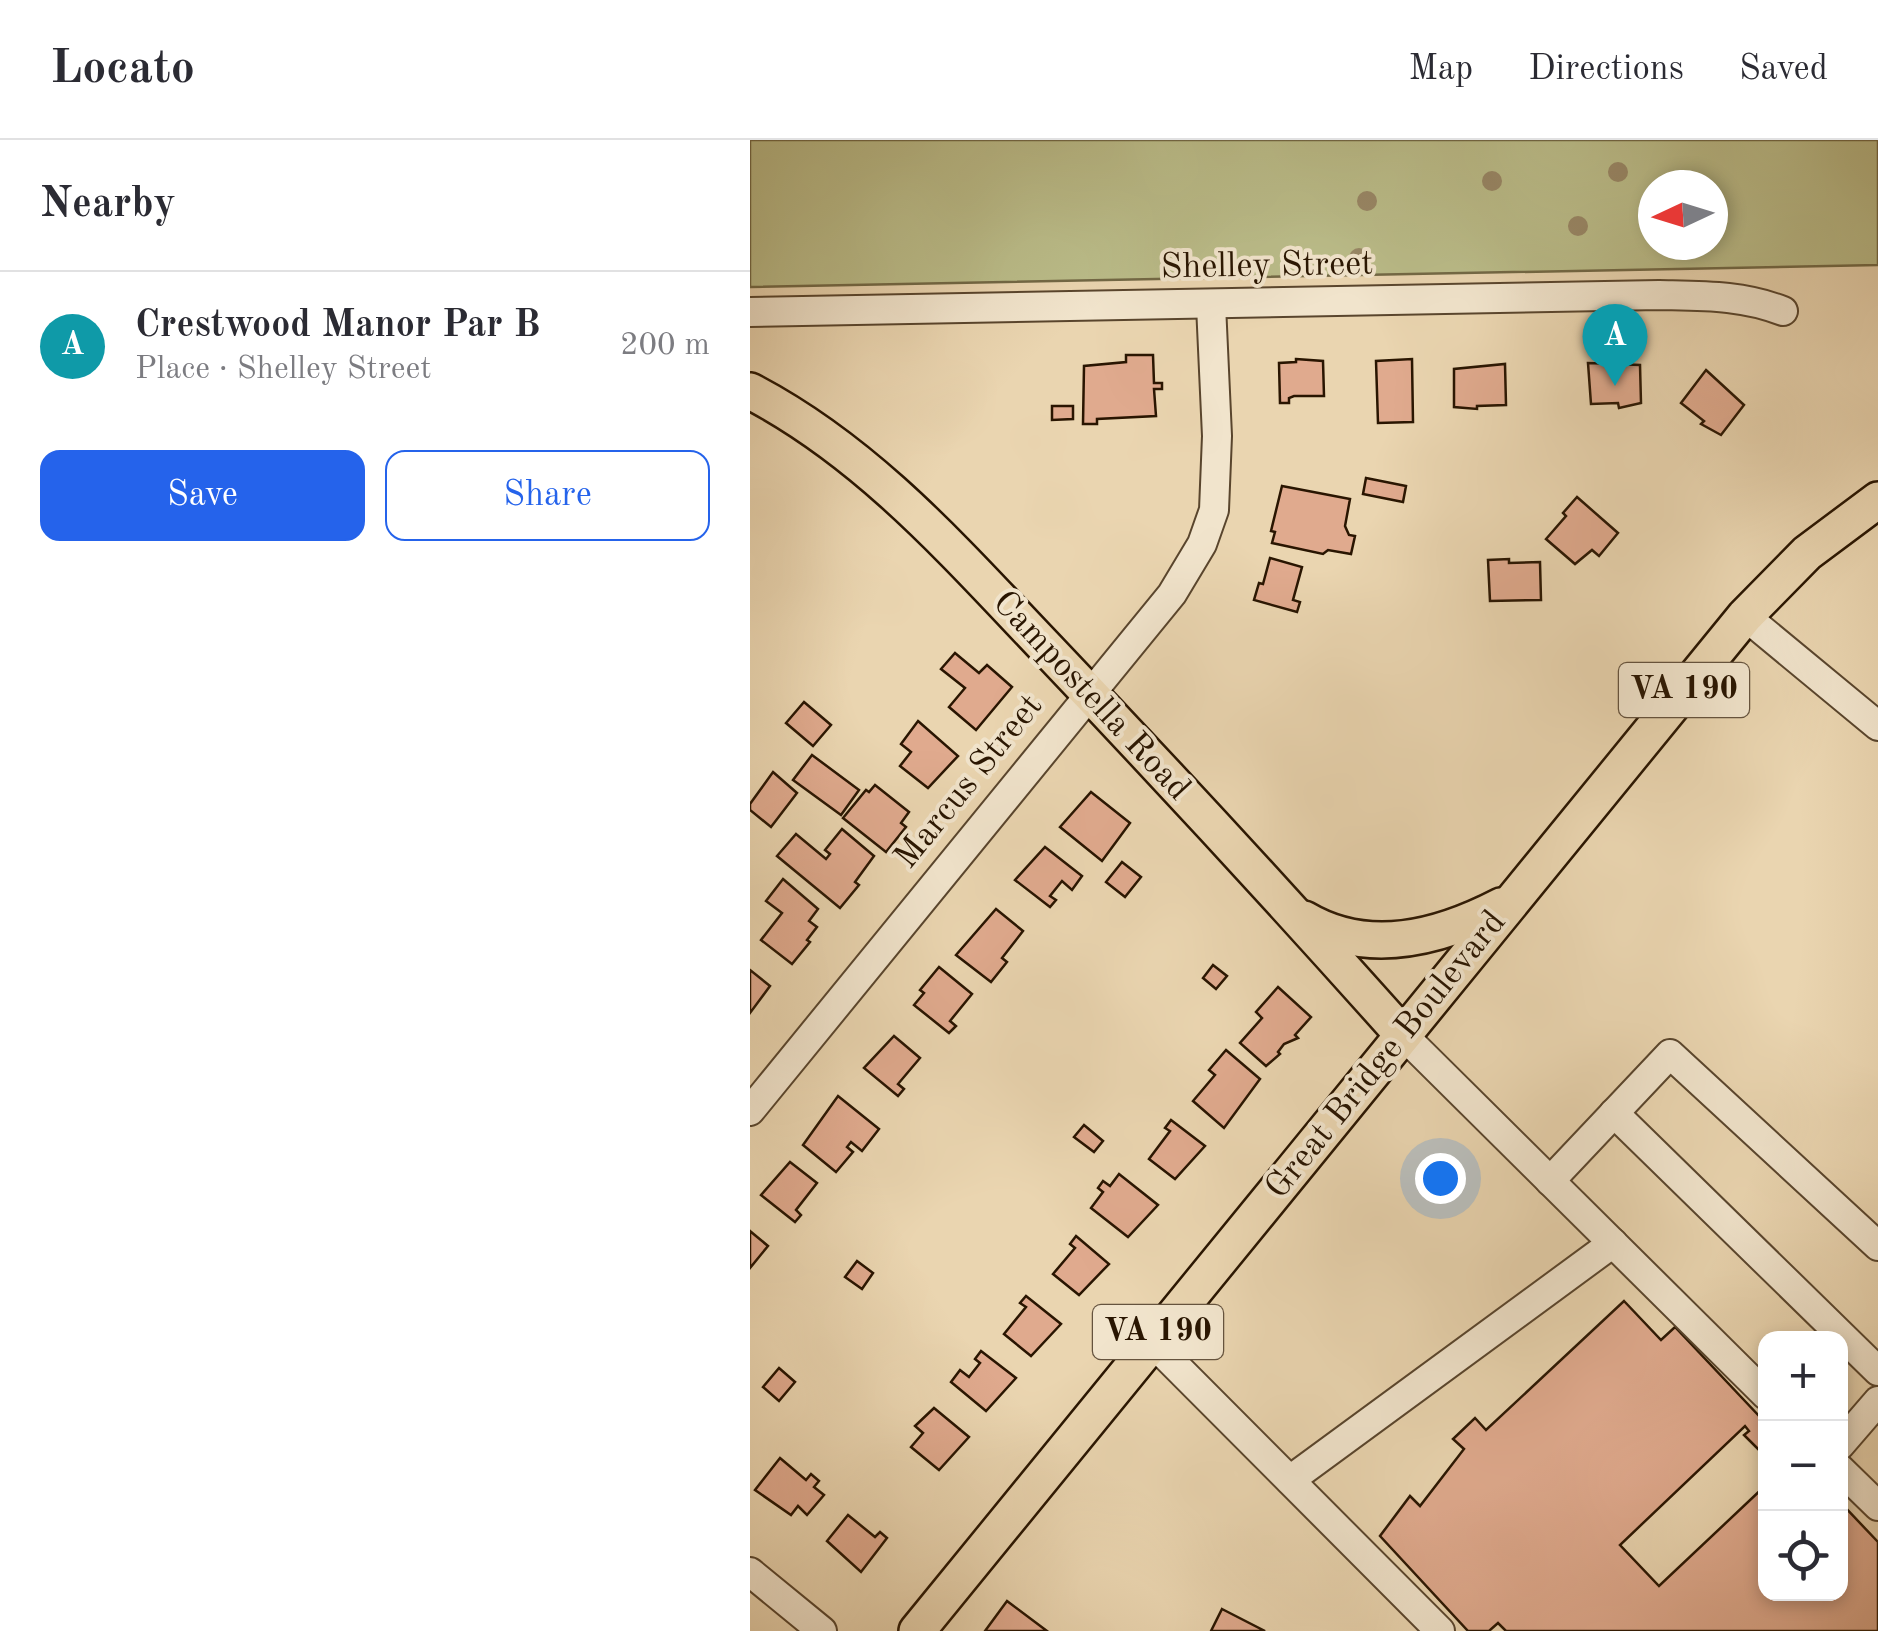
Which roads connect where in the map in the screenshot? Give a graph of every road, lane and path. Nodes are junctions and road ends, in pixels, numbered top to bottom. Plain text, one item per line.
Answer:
1 (1211, 305) junction
2 (1783, 311) dead end
3 (750, 312) edge
4 (750, 390) edge
5 (1878, 500) edge
6 (1745, 616) junction
7 (1090, 694) junction
8 (1878, 726) edge
9 (1512, 901) junction
10 (1290, 910) junction
11 (1403, 1035) junction
12 (750, 1110) edge
13 (1614, 1113) junction
14 (1550, 1180) junction
15 (1613, 1243) junction
16 (1878, 1246) edge
17 (1151, 1341) junction
18 (1878, 1370) edge
19 (1758, 1387) edge
20 (1878, 1402) edge
21 (1848, 1436) edge
22 (1848, 1477) edge
23 (1290, 1480) junction
24 (1878, 1506) edge
25 (750, 1572) edge
26 (822, 1631) edge
27 (917, 1631) edge
28 (1440, 1631) edge

1 - 2 street, Shelley Street
1 - 3 street, Shelley Street
1 - 7 street, Marcus Street
4 - 7 main road, Campostella Road
5 - 6 main road, Great Bridge Boulevard / VA 190
6 - 8 street
6 - 9 main road, Great Bridge Boulevard / VA 190
7 - 10 main road, Campostella Road
7 - 12 street, Marcus Street
9 - 10 main road
9 - 11 main road, Great Bridge Boulevard / VA 190
10 - 11 main road, Campostella Road
11 - 14 street
11 - 17 main road, Great Bridge Boulevard / VA 190
13 - 14 street
13 - 16 street
13 - 18 street
14 - 15 street
15 - 19 street
15 - 23 street
17 - 23 street
17 - 27 main road, Great Bridge Boulevard / VA 190
20 - 21 street
22 - 24 street
23 - 28 street
25 - 26 street

